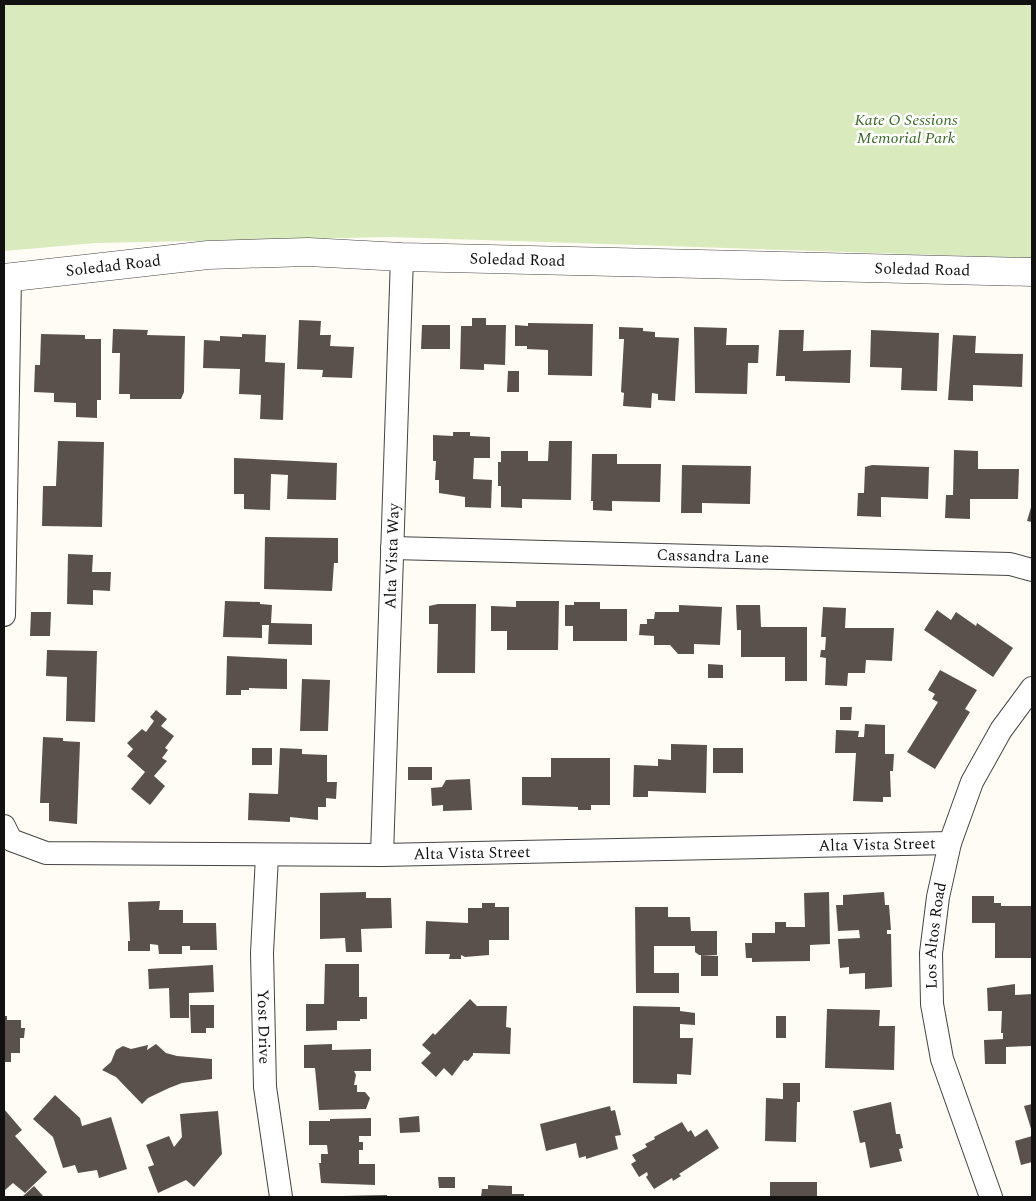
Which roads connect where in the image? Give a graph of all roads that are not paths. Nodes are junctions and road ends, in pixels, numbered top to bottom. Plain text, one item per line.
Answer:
1 (402, 257) junction
2 (1032, 272) edge
3 (7, 277) edge
4 (392, 548) junction
5 (1032, 570) edge
6 (4, 615) edge
7 (1032, 688) edge
8 (4, 826) edge
9 (950, 843) junction
10 (382, 855) junction
11 (267, 856) junction
12 (281, 1197) edge
13 (991, 1197) edge

1 - 2 street, Soledad Road
1 - 3 street, Soledad Road
1 - 4 street, Alta Vista Way
3 - 6 street
4 - 5 street, Cassandra Lane
4 - 10 street, Alta Vista Way
7 - 9 street, Los Altos Road
8 - 11 street, Alta Vista Street
9 - 10 street, Alta Vista Street
9 - 13 street, Los Altos Road
10 - 11 street, Alta Vista Street
11 - 12 street, Yost Drive

